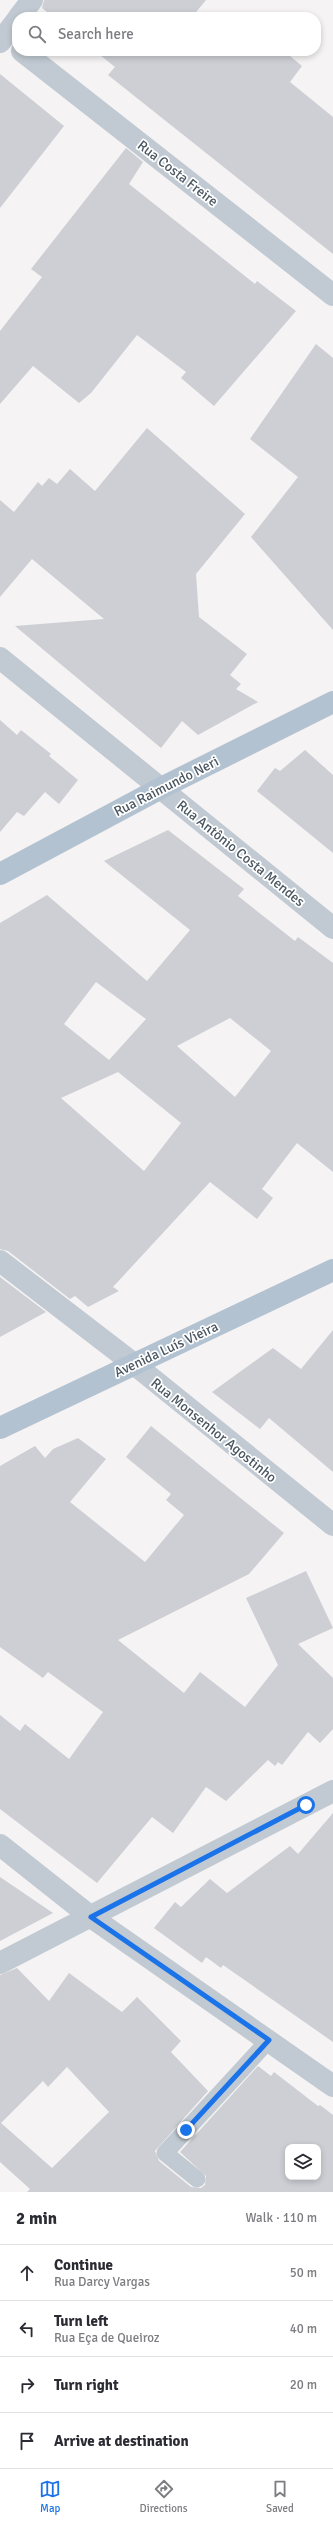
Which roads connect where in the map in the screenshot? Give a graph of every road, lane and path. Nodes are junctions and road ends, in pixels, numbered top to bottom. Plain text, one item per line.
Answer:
1 (32, 0) edge
2 (23, 12) edge
3 (28, 56) edge
4 (333, 295) edge
5 (0, 658) edge
6 (333, 702) edge
7 (161, 788) junction
8 (0, 874) edge
9 (333, 928) edge
10 (0, 1261) edge
11 (333, 1270) edge
12 (134, 1364) junction
13 (0, 1428) edge
14 (333, 1525) edge
15 (333, 1791) edge
16 (0, 1845) edge
17 (91, 1917) junction
18 (0, 1963) edge
19 (269, 2040) junction
20 (333, 2086) edge
21 (197, 2179) dead end

1 - 2 street
3 - 4 street, Rua Costa Freire
5 - 7 street, Rua Antônio Costa Mendes
6 - 7 main road, Rua Raimundo Neri
7 - 8 main road, Rua Raimundo Neri
7 - 9 street, Rua Antônio Costa Mendes
10 - 12 street, Rua Monsenhor Agostinho
11 - 12 main road, Avenida Luís Vieira
12 - 13 main road, Avenida Luís Vieira
12 - 14 street, Rua Monsenhor Agostinho
15 - 17 street
16 - 17 street
17 - 18 street
17 - 19 street
19 - 20 street
19 - 21 lane

